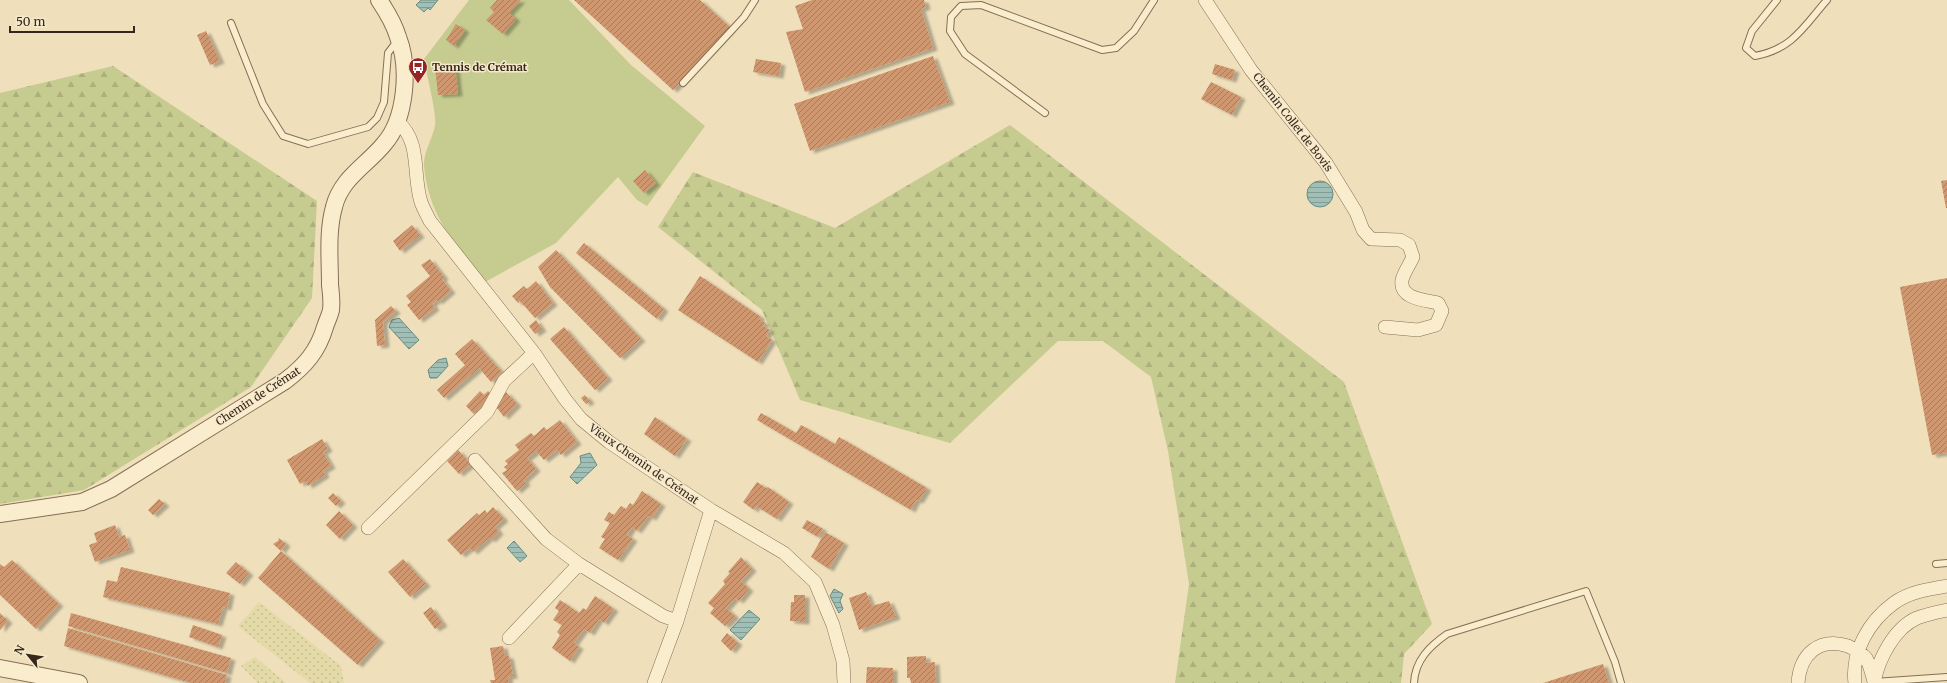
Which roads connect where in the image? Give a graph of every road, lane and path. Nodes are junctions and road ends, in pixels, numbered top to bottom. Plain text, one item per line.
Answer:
1 (378, 0) edge
2 (755, 0) edge
3 (1154, 0) edge
4 (1205, 0) edge
5 (1777, 0) edge
6 (1828, 0) edge
7 (231, 23) dead end
8 (399, 38) junction
9 (683, 83) dead end
10 (1045, 113) dead end
11 (397, 121) junction
12 (1385, 327) dead end
13 (534, 353) junction
14 (475, 460) dead end
15 (711, 510) junction
16 (0, 514) edge
17 (368, 528) dead end
18 (1947, 563) edge
19 (579, 564) junction
20 (1936, 564) dead end
21 (1947, 586) edge
22 (1947, 610) edge
23 (677, 622) junction
24 (509, 638) dead end
25 (1857, 651) junction
26 (0, 668) edge
27 (1947, 677) edge
28 (1874, 682) edge
29 (79, 683) edge
30 (654, 683) edge
31 (844, 683) edge
32 (1414, 683) edge
33 (1621, 683) edge
34 (1798, 683) edge
35 (1855, 683) edge

1 - 8 street, Chemin de Crémat
2 - 9 lane
3 - 10 lane
4 - 12 street, Chemin Collet de Bovis
5 - 6 lane
7 - 8 lane
8 - 11 street, Chemin de Crémat
11 - 13 street, Vieux Chemin de Crémat
11 - 16 street, Chemin de Crémat
13 - 15 street, Vieux Chemin de Crémat
13 - 17 street
14 - 19 street
15 - 23 street
15 - 31 street, Vieux Chemin de Crémat
18 - 20 lane
19 - 23 street
19 - 24 street
21 - 25 street
22 - 28 street
23 - 30 street
25 - 28 street
25 - 34 street
25 - 35 street
26 - 29 street
27 - 28 lane
32 - 33 lane

